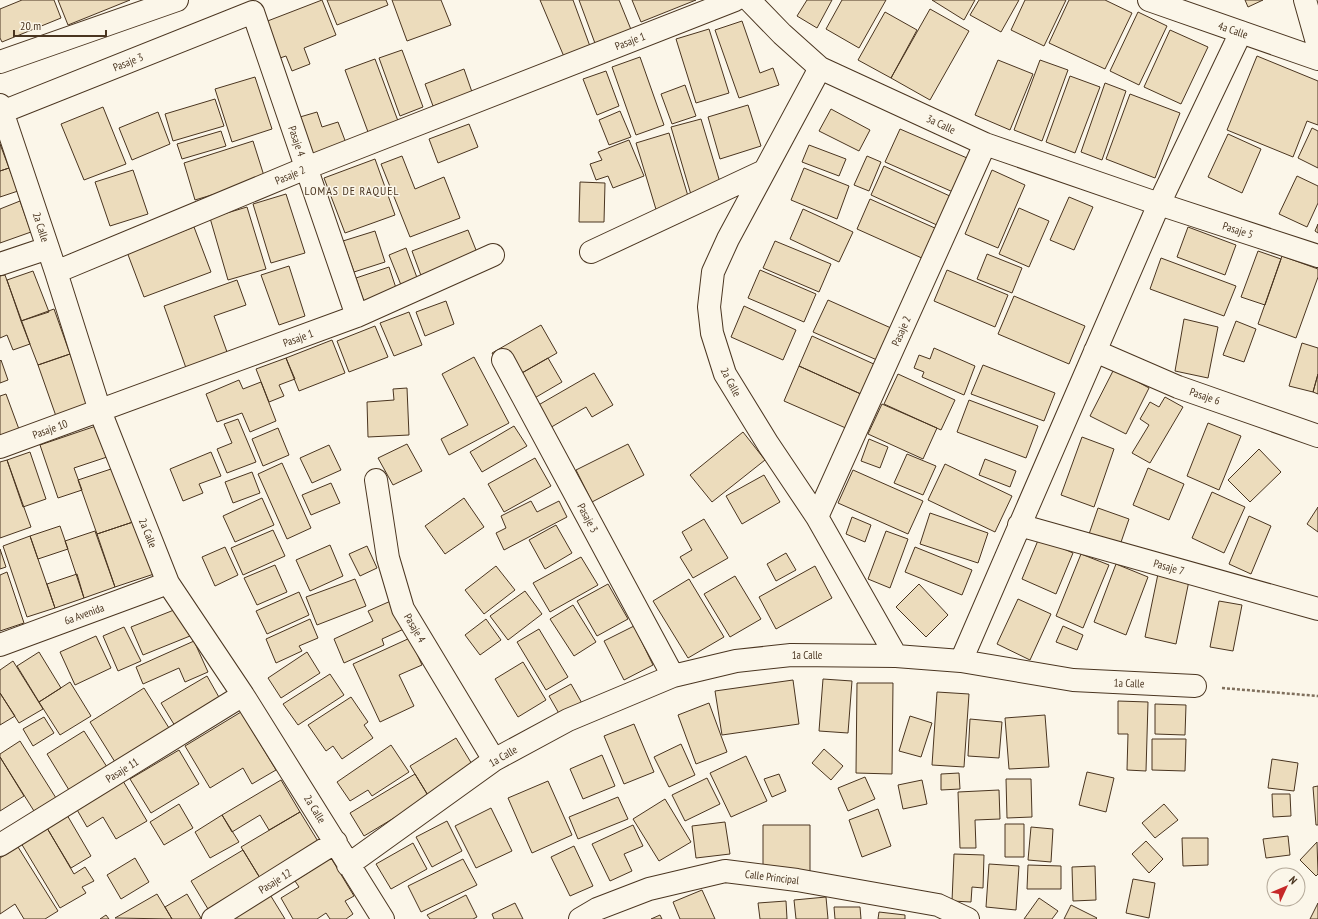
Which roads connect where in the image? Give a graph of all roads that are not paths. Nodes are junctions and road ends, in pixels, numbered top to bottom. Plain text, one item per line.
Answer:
1 (177, 0) edge
2 (735, 0) edge
3 (749, 0) edge
4 (1149, 0) edge
5 (1305, 0) edge
6 (254, 12) joint
7 (1241, 32) junction
8 (1318, 46) edge
9 (1318, 59) edge
10 (0, 62) edge
11 (820, 68) junction
12 (526, 82) joint
13 (1, 108) edge
14 (985, 144) junction
15 (306, 168) junction
16 (764, 171) junction
17 (1159, 204) junction
18 (48, 248) junction
19 (591, 252) dead end
20 (494, 255) dead end
21 (1318, 256) edge
22 (0, 264) edge
23 (56, 272) junction
24 (357, 316) junction
25 (1095, 351) junction
26 (503, 360) dead end
27 (100, 411) junction
28 (1318, 436) edge
29 (0, 447) edge
30 (376, 480) dead end
31 (817, 517) junction
32 (1019, 525) junction
33 (168, 583) junction
34 (1318, 609) edge
35 (0, 645) edge
36 (896, 656) junction
37 (961, 661) junction
38 (672, 676) junction
39 (1195, 686) road end
40 (243, 695) junction
41 (494, 760) junction
42 (336, 842) junction
43 (0, 845) edge
44 (348, 865) junction
45 (213, 919) edge
46 (383, 919) edge
47 (580, 919) edge
48 (968, 919) edge

1 - 10 street
2 - 12 street, Pasaje 1
3 - 11 street, 3a Calle
4 - 7 street, 4a Calle
5 - 8 street
6 - 13 street, Pasaje 3
6 - 15 street, Pasaje 4
7 - 9 street, 4a Calle
7 - 17 street
11 - 14 street, 3a Calle
11 - 16 street, 2a Calle
12 - 15 street, Pasaje 2
13 - 18 street, 2a Calle
14 - 17 street, 3a Calle
14 - 31 street, Pasaje 2
15 - 23 street, Pasaje 2
15 - 24 street, Pasaje 4
16 - 19 street
16 - 31 street, 2a Calle
17 - 21 street, Pasaje 5
17 - 25 street
18 - 22 street
18 - 23 street, 2a Calle
20 - 24 street, Pasaje 1
23 - 27 street, 2a Calle
24 - 27 street, Pasaje 1
25 - 28 street, Pasaje 6
25 - 32 street
26 - 38 street, Pasaje 3
27 - 29 street, Pasaje 10
27 - 33 street, 2a Calle
30 - 41 street, Pasaje 4
31 - 36 street, 2a Calle
32 - 34 street, Pasaje 7
32 - 37 street
33 - 35 street, 6a Avenida
33 - 40 street, 2a Calle
36 - 37 street, 1a Calle
36 - 38 street, 1a Calle
37 - 39 street, 1a Calle
38 - 41 street, 1a Calle
40 - 42 street, 2a Calle
40 - 43 street, Pasaje 11
41 - 44 street, 1a Calle
42 - 44 street, 2a Calle
42 - 45 street, Pasaje 12
44 - 46 street, 2a Calle
47 - 48 street, Calle Principal

